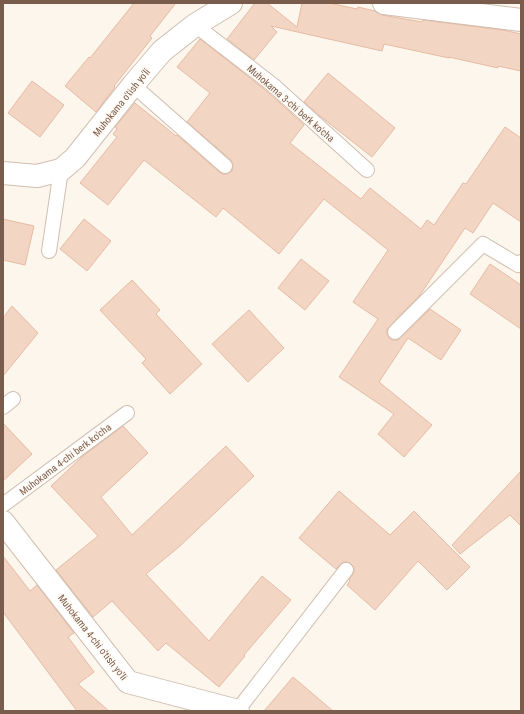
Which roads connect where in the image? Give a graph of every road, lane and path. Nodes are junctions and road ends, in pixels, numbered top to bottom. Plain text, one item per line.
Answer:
1 (231, 3) edge
2 (384, 3) edge
3 (521, 20) edge
4 (194, 25) junction
5 (133, 85) junction
6 (225, 166) dead end
7 (61, 170) junction
8 (366, 170) dead end
9 (3, 173) edge
10 (49, 251) dead end
11 (521, 262) edge
12 (395, 332) dead end
13 (127, 413) dead end
14 (3, 505) edge
15 (3, 522) edge
16 (346, 570) dead end
17 (238, 711) edge

1 - 4 street, Muhokama o'tish yo'li
2 - 3 street
4 - 5 street, Muhokama o'tish yo'li
4 - 8 lane, Muhokama 3-chi berk ko'cha
5 - 6 lane
5 - 7 street, Muhokama o'tish yo'li
7 - 9 street, Muhokama o'tish yo'li
7 - 10 lane
11 - 12 lane
13 - 14 lane, Muhokama 4-chi berk ko'cha
15 - 17 street, Muhokama 4-chi o'tish yo'li
16 - 17 lane

